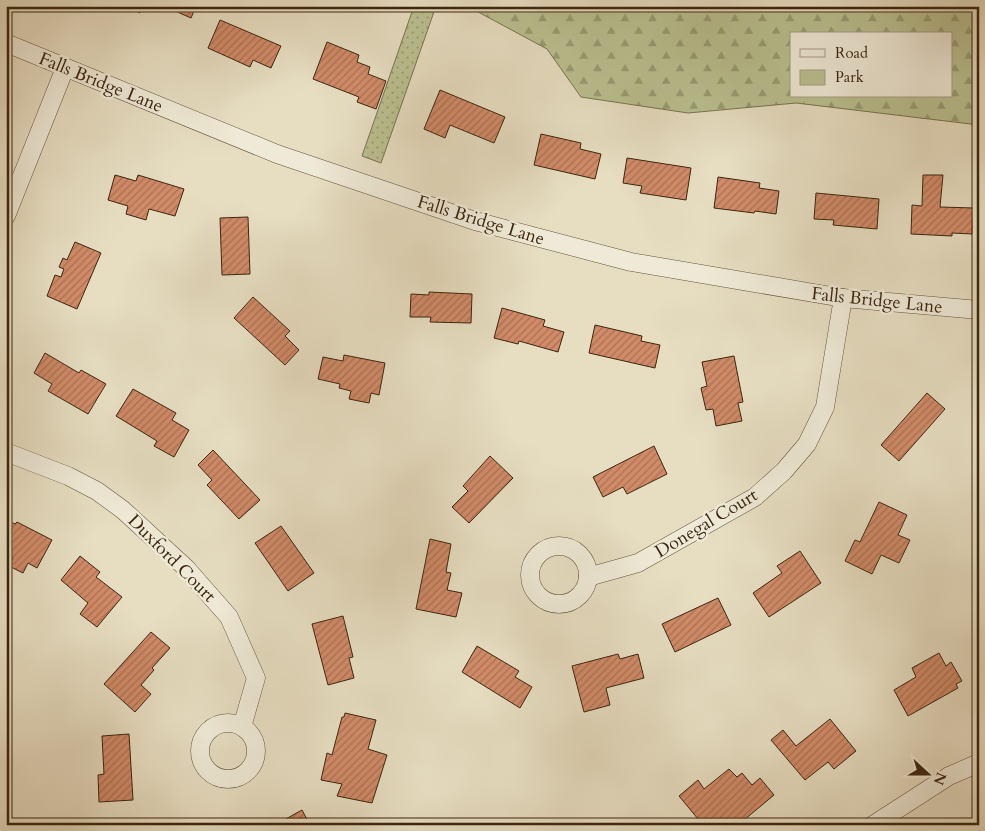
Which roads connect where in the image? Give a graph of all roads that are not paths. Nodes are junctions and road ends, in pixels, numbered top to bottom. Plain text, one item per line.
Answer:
1 (6, 43) edge
2 (65, 68) junction
3 (6, 216) edge
4 (843, 298) junction
5 (979, 310) edge
6 (6, 452) edge
7 (588, 577) dead end
8 (242, 727) dead end
9 (979, 763) edge
10 (873, 825) edge

1 - 2 street, Falls Bridge Lane
2 - 3 street
2 - 4 street, Falls Bridge Lane
4 - 5 street, Falls Bridge Lane
4 - 7 street, Donegal Court
6 - 8 street, Duxford Court
9 - 10 street

